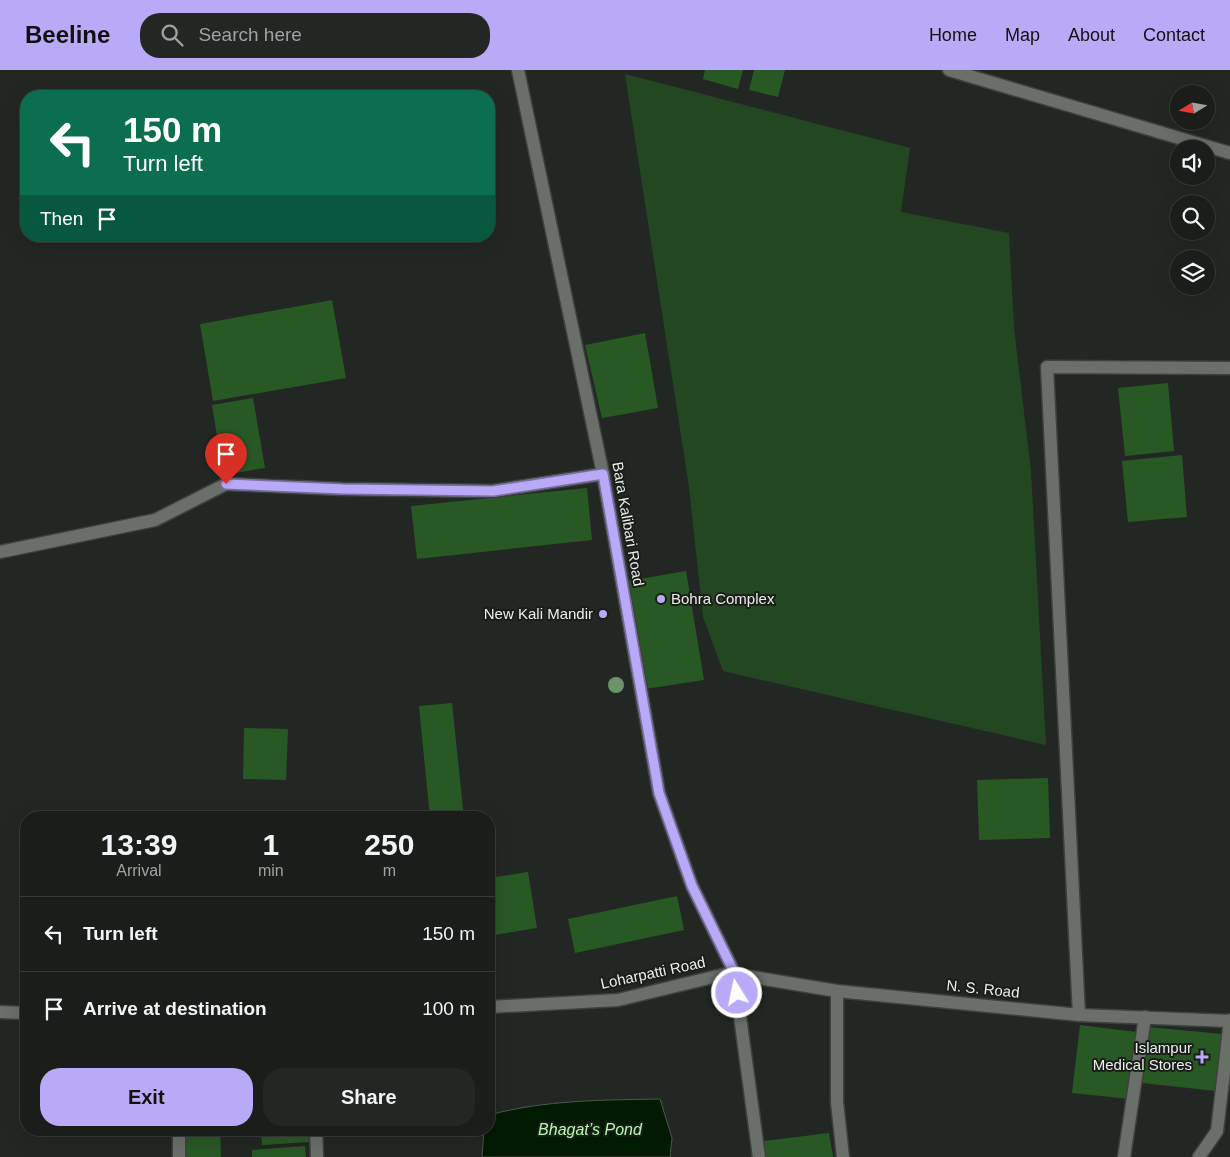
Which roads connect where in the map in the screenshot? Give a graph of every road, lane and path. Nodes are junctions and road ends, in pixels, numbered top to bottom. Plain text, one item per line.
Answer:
1 (518, 70) edge
2 (949, 70) edge
3 (1230, 153) edge
4 (1230, 368) edge
5 (603, 474) junction
6 (0, 552) edge
7 (734, 973) junction
8 (837, 991) junction
9 (495, 1007) edge
10 (0, 1012) edge
11 (20, 1014) edge
12 (1079, 1015) junction
13 (1145, 1017) junction
14 (1230, 1021) edge
15 (179, 1136) edge
16 (316, 1136) edge
17 (179, 1157) edge
18 (317, 1157) edge
19 (759, 1157) edge
20 (843, 1157) edge
21 (1124, 1157) edge
22 (1199, 1157) edge

1 - 5 street, Bara Kalibari Road
2 - 3 street
4 - 12 street
5 - 6 street
5 - 7 street, Bara Kalibari Road
7 - 8 street, N. S. Road
7 - 9 street, Loharpatti Road
7 - 19 street, Bara Kalibari Road
8 - 12 street, N. S. Road
8 - 20 street
10 - 11 street
12 - 13 street, N. S. Road
13 - 14 street, N. S. Road
13 - 21 street
14 - 22 street
15 - 17 street
16 - 18 street

